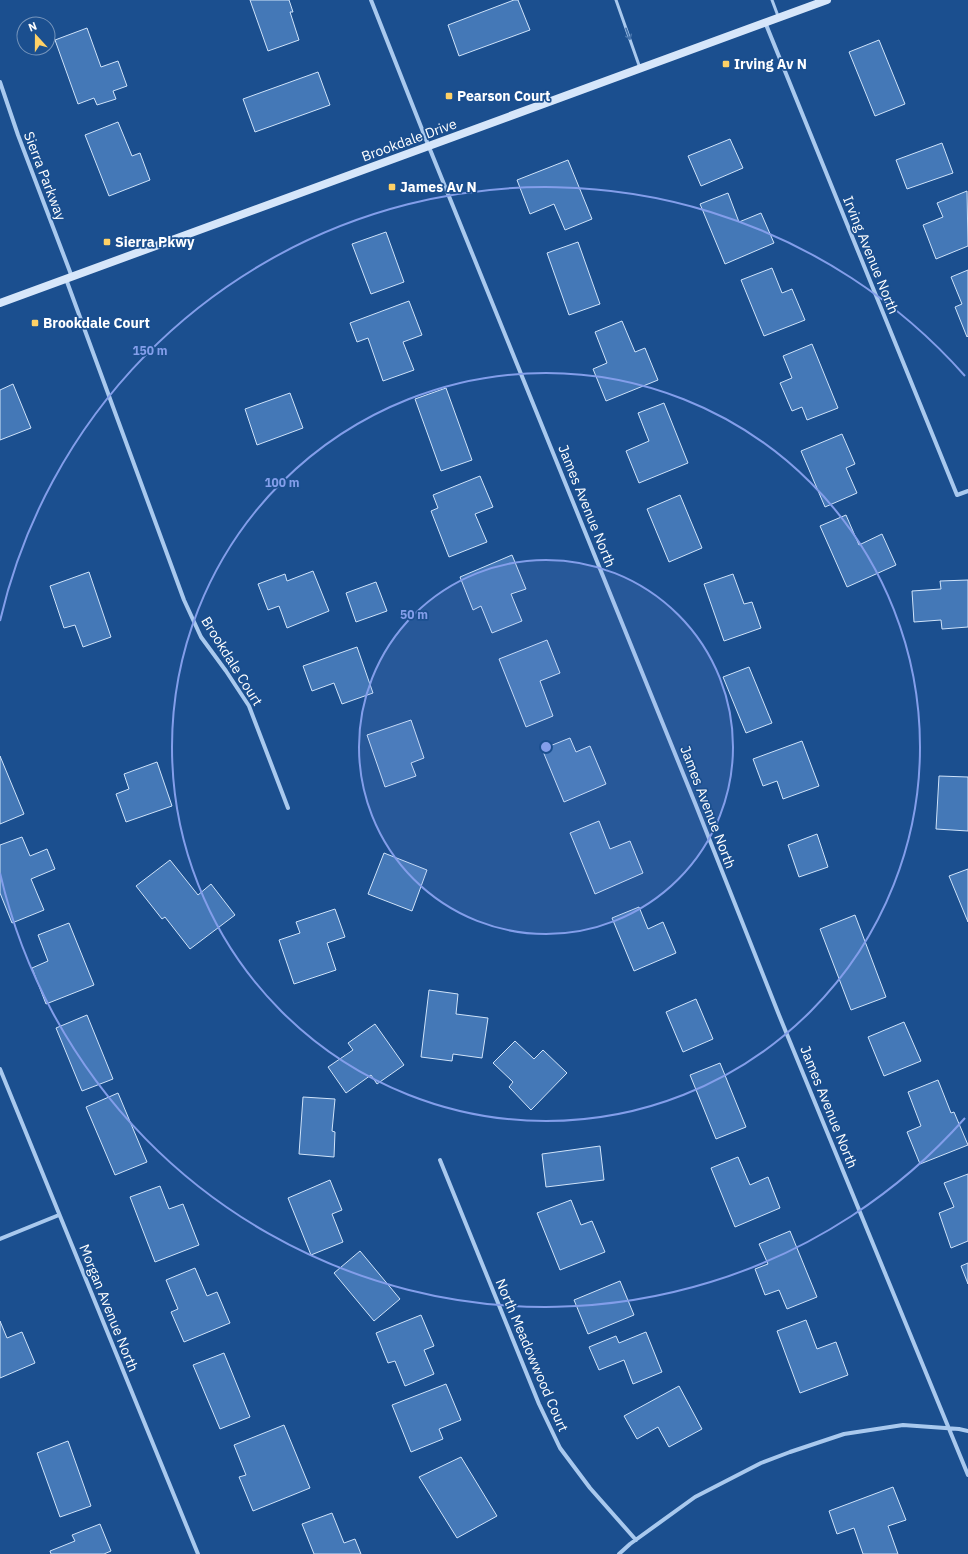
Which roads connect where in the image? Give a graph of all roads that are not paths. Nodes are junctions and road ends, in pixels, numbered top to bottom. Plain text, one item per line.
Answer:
1 (371, 0) edge
2 (616, 0) edge
3 (772, 0) edge
4 (827, 0) edge
5 (779, 18) junction
6 (765, 22) junction
7 (640, 69) junction
8 (0, 82) edge
9 (429, 147) junction
10 (69, 278) junction
11 (0, 303) edge
12 (968, 491) edge
13 (288, 808) dead end
14 (0, 1069) edge
15 (440, 1160) dead end
16 (59, 1215) junction
17 (0, 1239) edge
18 (949, 1428) junction
19 (968, 1431) edge
20 (968, 1475) edge
21 (636, 1540) junction
22 (198, 1554) edge
23 (619, 1554) edge

1 - 9 street
2 -> 7 lane
3 - 5 lane
4 - 5 street, Brookdale Drive
5 - 6 street, Brookdale Drive
6 - 7 street, Brookdale Drive
6 - 12 street, Irving Avenue North
7 - 9 street, Brookdale Drive
8 - 10 street, Sierra Parkway
9 - 10 street, Brookdale Drive
9 - 18 street, James Avenue North
10 - 11 street, Brookdale Drive
10 - 13 street, Brookdale Court
14 - 16 street, Morgan Avenue North
15 - 21 street, North Meadowwood Court
16 - 17 street
16 - 22 street, Morgan Avenue North
18 - 19 street
18 - 20 street, James Avenue North
18 - 21 street
21 - 23 street

